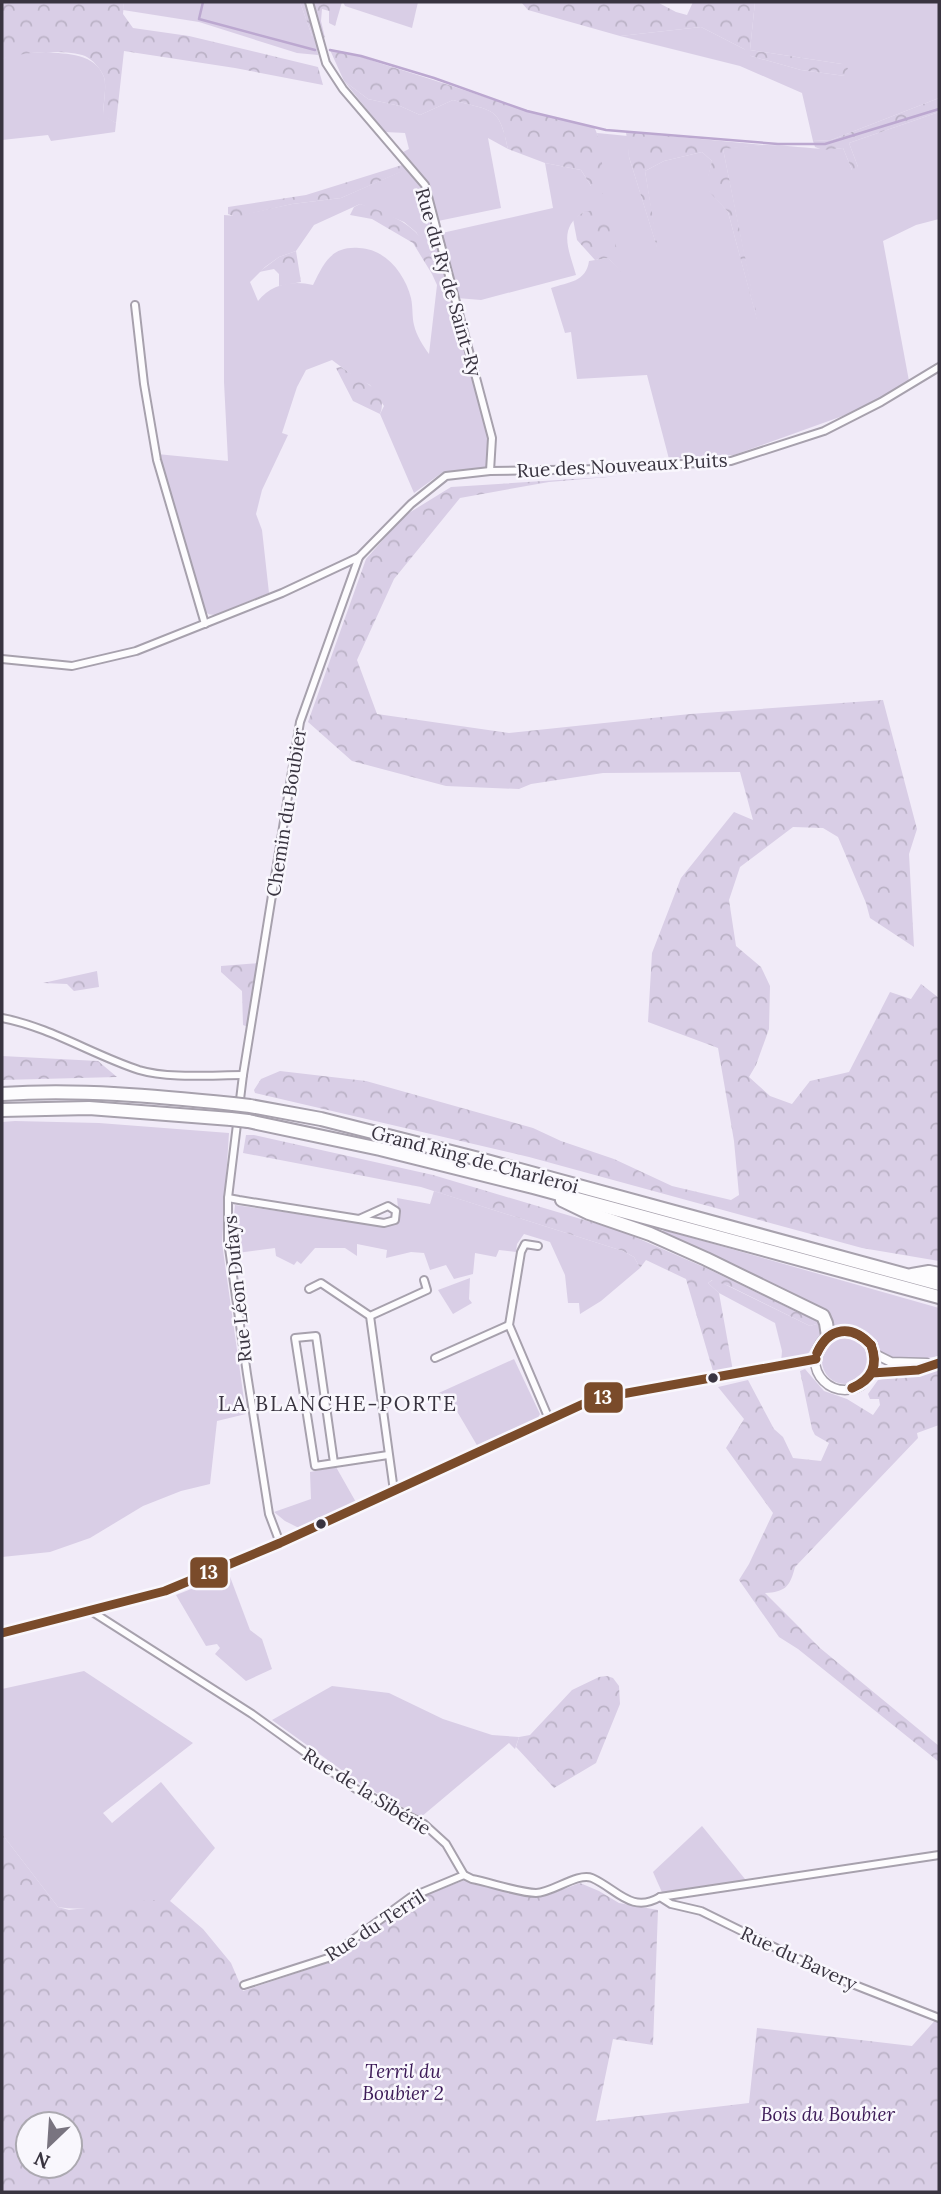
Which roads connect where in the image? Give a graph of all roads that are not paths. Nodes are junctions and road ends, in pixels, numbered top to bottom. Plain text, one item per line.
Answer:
1 (309, 2) edge
2 (135, 305) dead end
3 (939, 367) edge
4 (491, 471) junction
5 (359, 557) junction
6 (205, 624) junction
7 (2, 659) edge
8 (2, 1018) edge
9 (243, 1075) junction
10 (2, 1094) edge
11 (2, 1110) edge
12 (533, 1187) junction
13 (228, 1198) junction
14 (359, 1219) junction
15 (538, 1246) dead end
16 (939, 1274) edge
17 (908, 1275) junction
18 (424, 1280) dead end
19 (939, 1284) edge
20 (309, 1289) dead end
21 (939, 1297) edge
22 (370, 1316) junction
23 (509, 1325) junction
24 (828, 1336) junction
25 (874, 1354) junction
26 (435, 1358) dead end
27 (816, 1359) junction
28 (938, 1363) edge
29 (872, 1373) junction
30 (549, 1419) junction
31 (388, 1455) junction
32 (334, 1462) junction
33 (394, 1491) junction
34 (280, 1543) junction
35 (91, 1611) junction
36 (2, 1633) edge
37 (939, 1855) edge
38 (464, 1875) junction
39 (660, 1897) junction
40 (244, 1985) dead end
41 (939, 2018) edge

1 - 4 street, Rue du Ry de Saint-Ry
2 - 6 street
3 - 4 street, Rue des Nouveaux Puits
4 - 5 street, Rue des Nouveaux Puits
5 - 6 street
5 - 9 street, Chemin du Boubier
6 - 7 street
8 - 9 street
9 - 13 street, Rue Léon Dufays
10 - 17 highway, Grand Ring de Charleroi, bridge
11 - 12 highway, Grand Ring de Charleroi, bridge
12 - 21 highway, Grand Ring de Charleroi
12 - 24 highway
13 - 14 street
13 - 34 street, Rue Léon Dufays
14 - 14 street
15 - 23 street
16 - 17 highway
17 - 19 highway, Grand Ring de Charleroi
18 - 22 street
20 - 22 street
22 - 31 street
23 - 26 street
23 - 30 street
24 - 25 street
24 - 27 street
25 - 28 street
25 - 29 street
27 - 29 street
27 - 30 street
28 - 29 street
30 - 33 street
31 - 32 street
31 - 33 street
32 - 32 street
33 - 34 street
34 - 35 street
35 - 36 street
35 - 38 street, Rue de la Sibérie
37 - 39 street
38 - 39 street
38 - 40 street, Rue du Terril
39 - 41 street, Rue du Bavery

